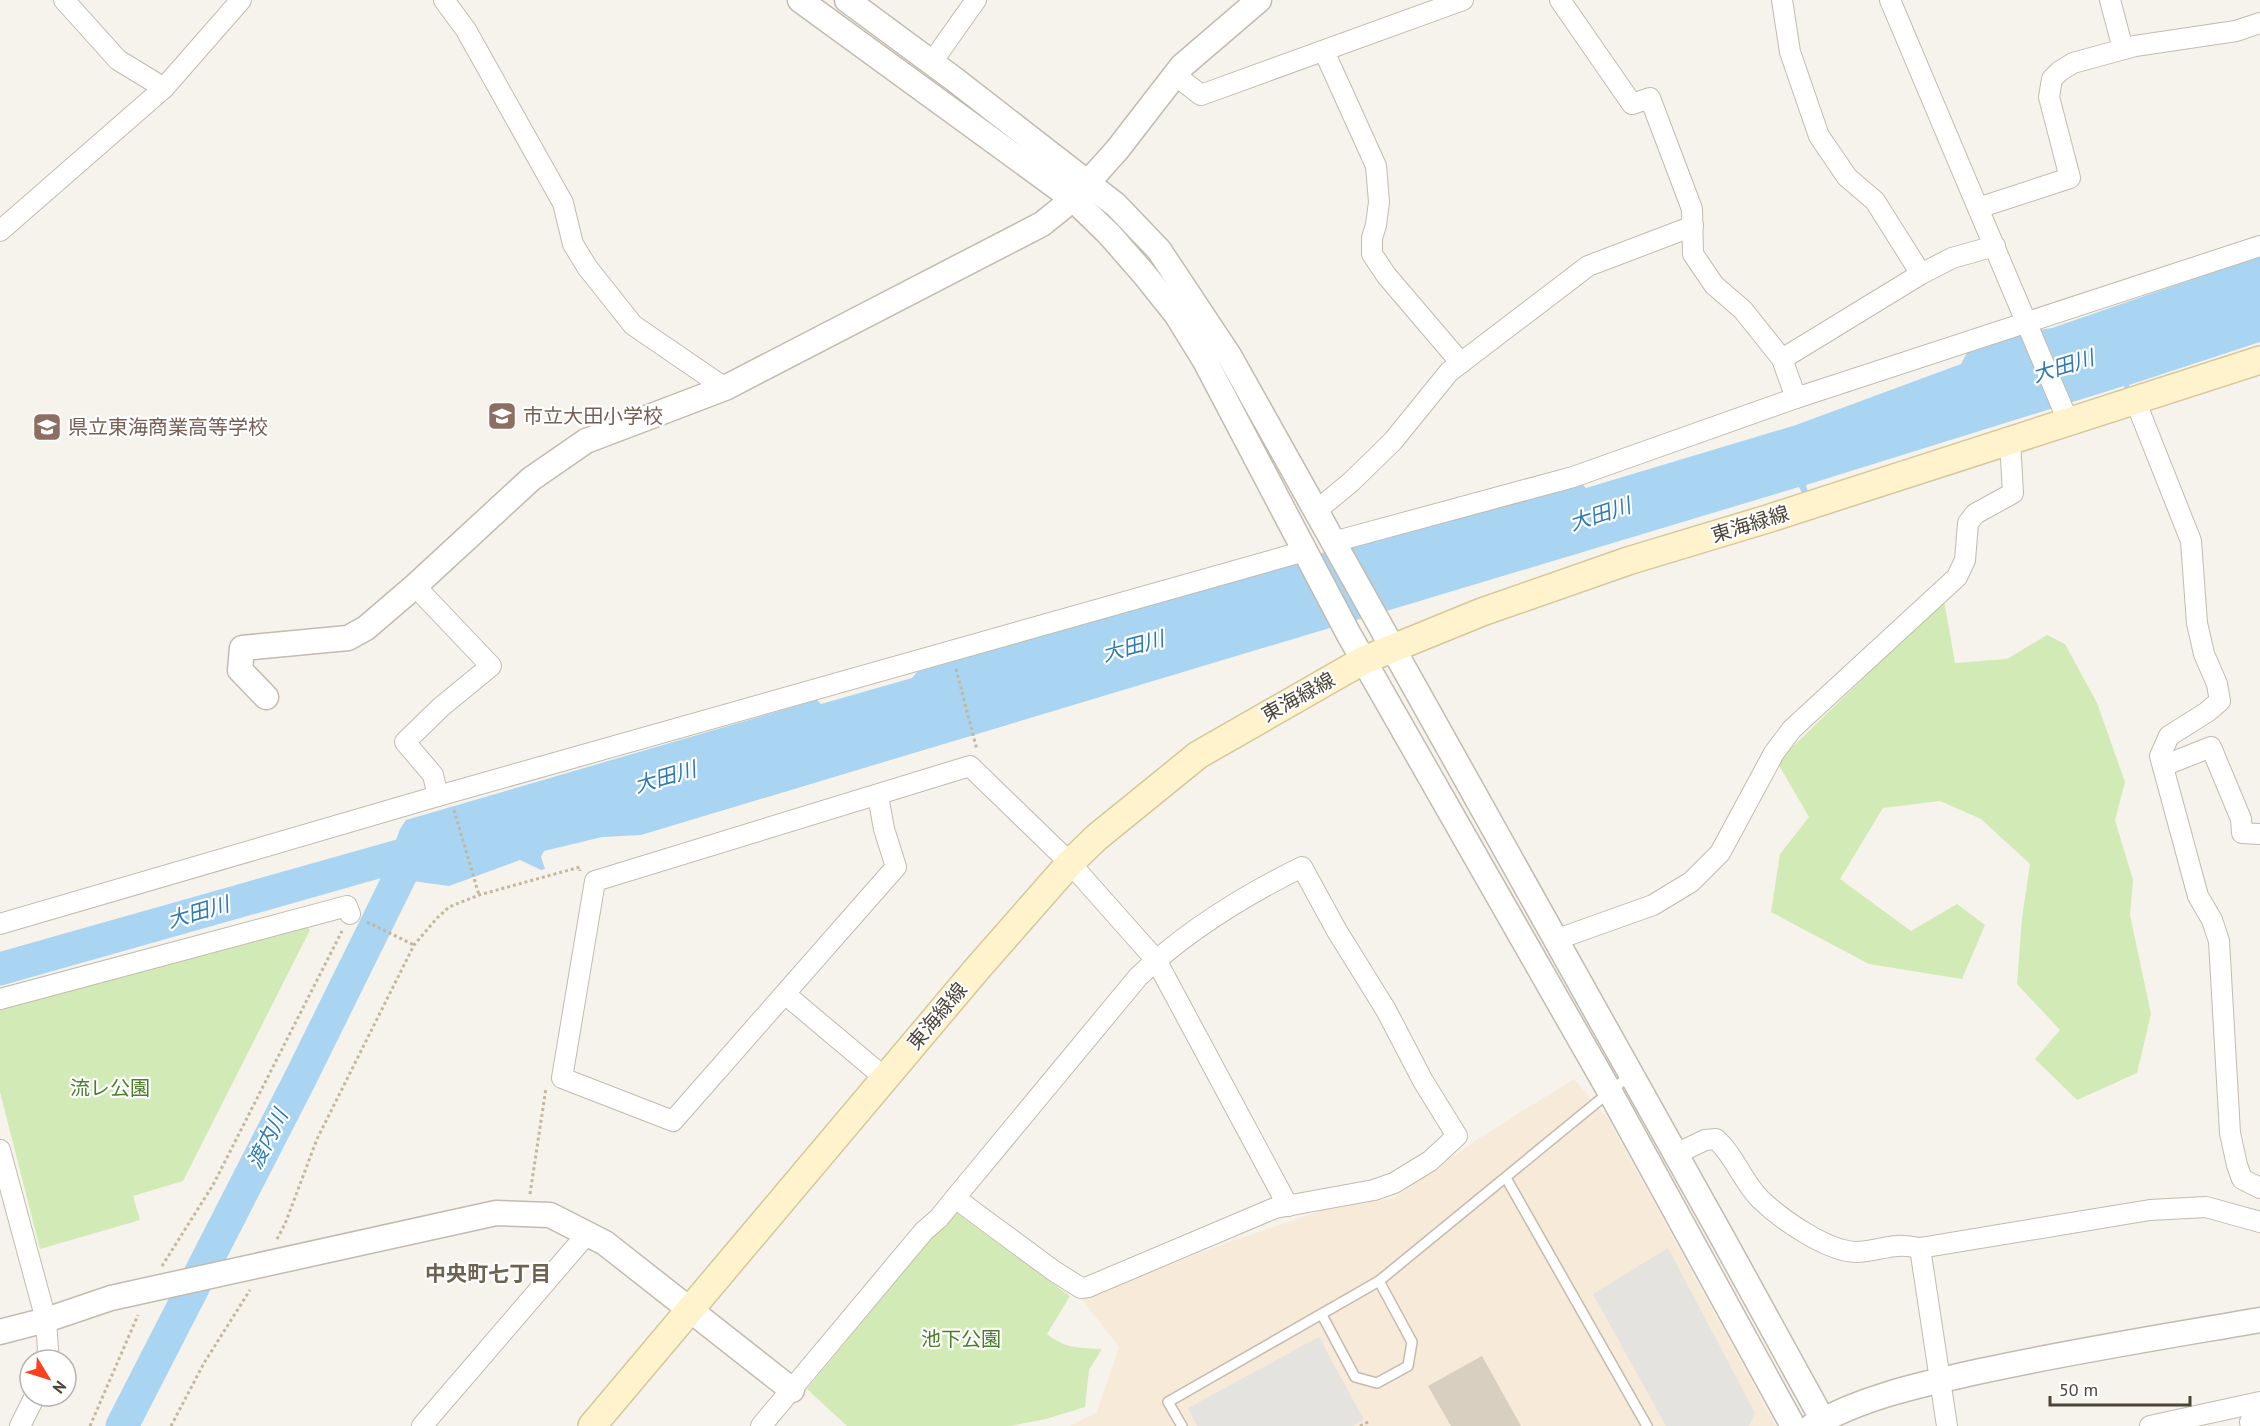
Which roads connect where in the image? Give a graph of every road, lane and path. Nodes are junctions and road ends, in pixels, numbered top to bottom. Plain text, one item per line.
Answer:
1 (64, 0) edge
2 (241, 0) edge
3 (444, 0) edge
4 (800, 0) edge
5 (847, 0) edge
6 (976, 0) edge
7 (1259, 0) edge
8 (1463, 0) edge
9 (1560, 0) edge
10 (1782, 0) edge
11 (1890, 0) edge
12 (2110, 0) edge
13 (2260, 23) edge
14 (2123, 49) junction
15 (1324, 51) junction
16 (932, 62) junction
17 (1175, 75) junction
18 (164, 88) junction
19 (1080, 191) junction
20 (1978, 208) junction
21 (1694, 226) junction
22 (0, 231) edge
23 (1995, 246) junction
24 (2260, 246) edge
25 (1921, 274) junction
26 (2028, 325) junction
27 (1782, 359) junction
28 (2260, 360) edge
29 (1461, 363) junction
30 (725, 388) junction
31 (1796, 398) junction
32 (2135, 400) junction
33 (2066, 417) junction
34 (2010, 441) junction
35 (1316, 511) junction
36 (1335, 546) junction
37 (1307, 554) junction
38 (415, 585) junction
39 (1393, 648) junction
40 (1364, 660) junction
41 (956, 666) dead end
42 (266, 697) dead end
43 (975, 745) dead end
44 (2163, 766) junction
45 (878, 796) junction
46 (445, 799) junction
47 (2260, 834) edge
48 (1070, 863) junction
49 (580, 867) dead end
50 (479, 895) junction
51 (352, 915) junction
52 (0, 924) edge
53 (1556, 940) junction
54 (414, 945) junction
55 (1156, 960) junction
56 (784, 994) junction
57 (0, 999) edge
58 (1631, 1074) junction
59 (885, 1078) junction
60 (1610, 1092) junction
61 (0, 1150) edge
62 (1676, 1154) junction
63 (1506, 1178) junction
64 (2260, 1188) edge
65 (6, 1195) edge
66 (955, 1198) junction
67 (1288, 1206) junction
68 (2260, 1222) edge
69 (587, 1234) junction
70 (1920, 1248) junction
71 (258, 1266) junction
72 (1379, 1281) junction
73 (150, 1289) junction
74 (690, 1311) junction
75 (1322, 1315) junction
76 (46, 1320) junction
77 (2260, 1320) edge
78 (0, 1332) edge
79 (48, 1348) edge
80 (1939, 1380) junction
81 (792, 1390) junction
82 (2260, 1402) edge
83 (29, 1408) edge
84 (2260, 1414) edge
85 (1370, 1420) dead end
86 (1820, 1424) edge
87 (20, 1426) edge
88 (90, 1426) edge
89 (171, 1426) edge
90 (422, 1426) edge
91 (592, 1426) edge
92 (761, 1426) edge
93 (1182, 1426) edge
94 (1360, 1426) edge
95 (1647, 1426) edge
96 (1793, 1426) edge
97 (1947, 1426) edge
98 (2150, 1426) edge
99 (2251, 1426) edge

1 - 18 street
2 - 18 street
3 - 30 street
4 - 19 street
5 - 16 street
6 - 16 street
7 - 17 street
8 - 15 street
9 - 21 street
10 - 25 street
11 - 20 street
12 - 14 street
13 - 14 street
14 - 20 street
15 - 17 street
15 - 29 street
16 - 19 street
17 - 19 street
18 - 22 street
19 - 30 street
19 - 35 street
19 - 37 street
20 - 23 street
21 - 27 street
21 - 29 street
23 - 25 street
23 - 26 street
24 - 26 street
25 - 27 street
26 - 31 street
26 - 33 street
27 - 31 street
28 - 32 main road, 東海緑線
29 - 35 street
30 - 38 street
31 - 36 street
32 - 33 main road, 東海緑線
32 - 44 street
33 - 34 main road, 東海緑線
34 - 39 main road, 東海緑線
34 - 53 street
35 - 36 street
36 - 39 street
37 - 40 street
37 - 46 street
38 - 42 street
38 - 46 street
39 - 40 main road, 東海緑線
39 - 53 street
40 - 48 main road, 東海緑線
40 - 60 street
41 - 43 path
44 - 47 street
44 - 64 street
45 - 48 street
45 - 56 street
45 - 56 street
46 - 50 path
46 - 52 street
48 - 55 street
48 - 59 main road, 東海緑線
49 - 50 path
50 - 54 path
51 - 54 path
51 - 57 street
51 - 73 path
53 - 58 street
54 - 71 path
55 - 66 street
55 - 67 street
55 - 67 street
56 - 59 street
58 - 60 lane
58 - 62 street
59 - 74 main road, 東海緑線
60 - 63 lane
60 - 96 street
61 - 65 street
62 - 70 street
62 - 86 street
63 - 72 lane
63 - 95 lane
65 - 76 street
66 - 67 street
66 - 81 street
68 - 70 street
69 - 71 street
69 - 74 street
69 - 90 street
70 - 80 street
71 - 73 street
71 - 89 path
72 - 75 lane
72 - 75 lane
73 - 76 street
73 - 88 path
74 - 81 street
74 - 91 main road, 東海緑線
75 - 93 lane
76 - 78 street
76 - 79 street
77 - 80 street
80 - 86 street
80 - 97 street
81 - 92 street
82 - 98 street
83 - 87 street
84 - 99 street
85 - 94 path

